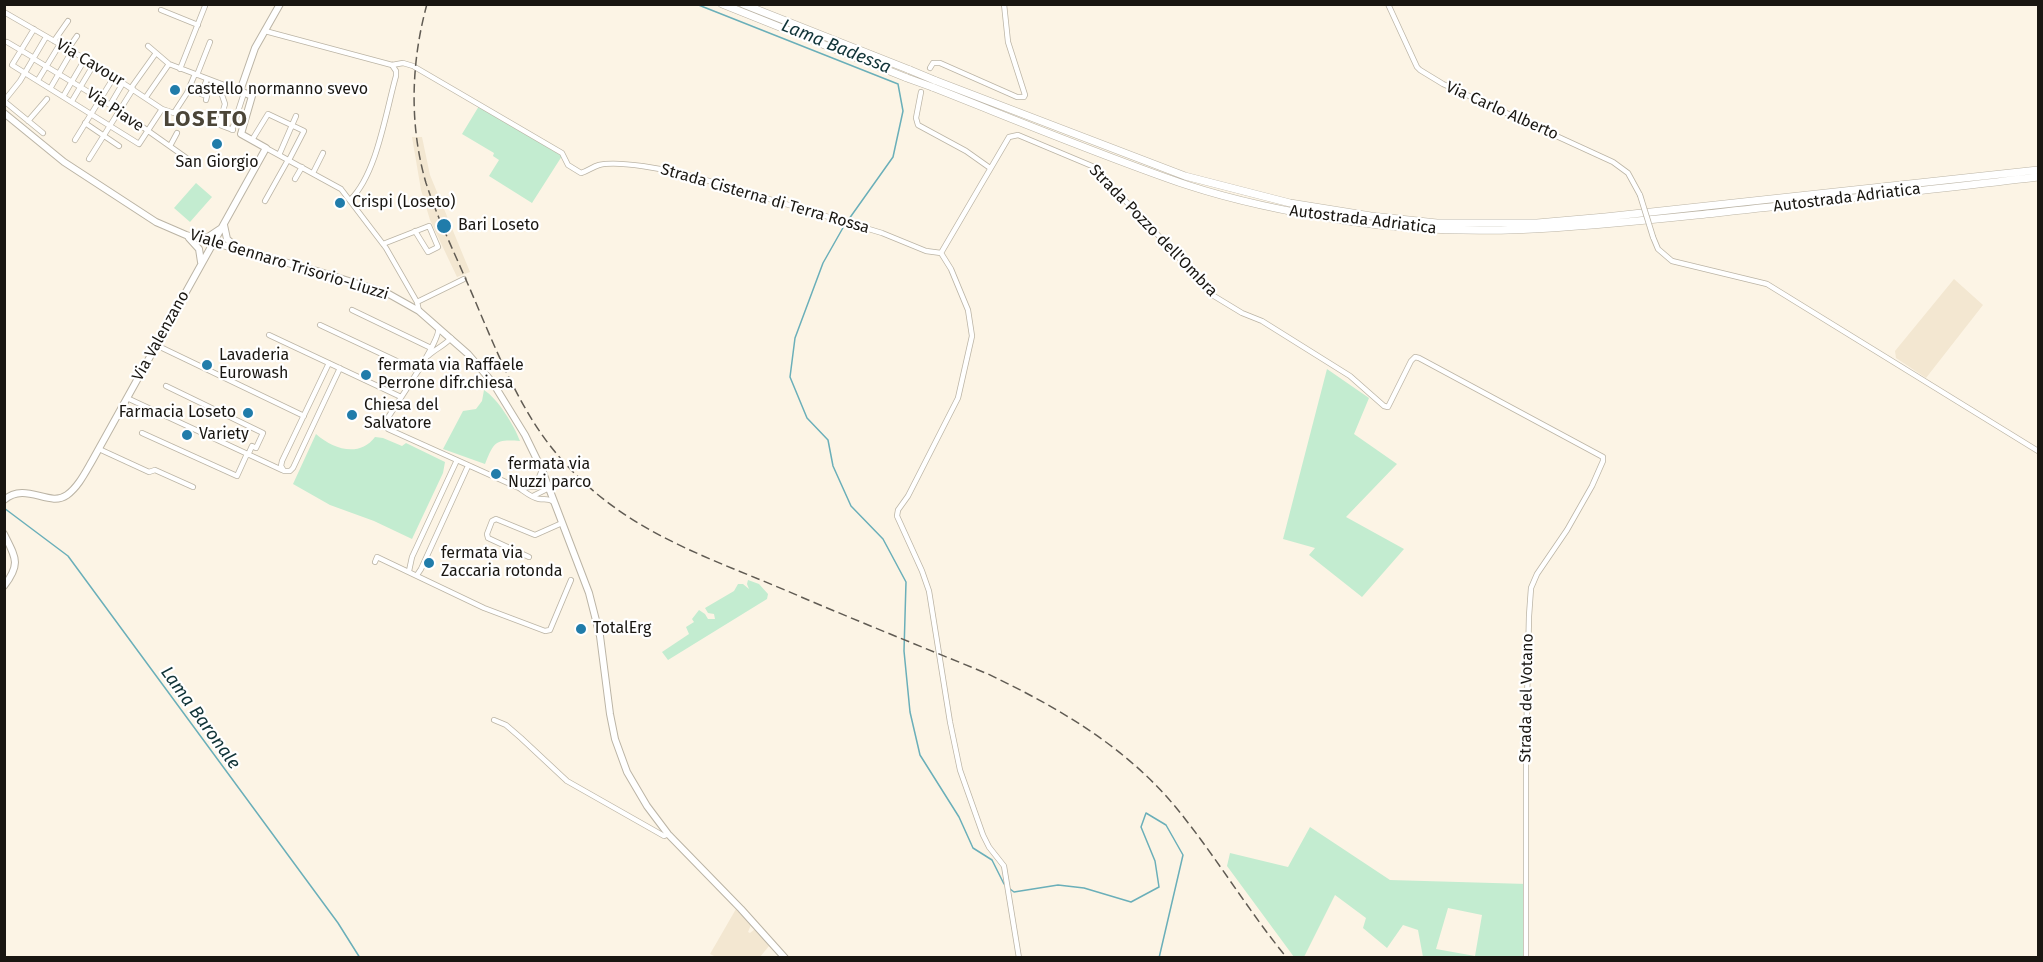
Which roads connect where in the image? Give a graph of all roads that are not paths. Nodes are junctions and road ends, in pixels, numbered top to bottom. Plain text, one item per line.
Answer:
1 (280, 4) edge
2 (722, 4) edge
3 (743, 4) edge
4 (1004, 4) edge
5 (1388, 4) edge
6 (205, 6) edge
7 (161, 10) dead end
8 (4, 12) edge
9 (68, 21) dead end
10 (198, 25) junction
11 (34, 29) junction
12 (265, 31) junction
13 (77, 36) dead end
14 (46, 37) junction
15 (54, 41) junction
16 (7, 42) dead end
17 (210, 42) dead end
18 (60, 44) junction
19 (148, 46) dead end
20 (21, 50) junction
21 (70, 50) junction
22 (156, 53) junction
23 (34, 58) junction
24 (85, 59) junction
25 (94, 64) junction
26 (169, 64) junction
27 (392, 65) junction
28 (47, 66) junction
29 (930, 68) dead end
30 (180, 69) junction
31 (26, 73) junction
32 (59, 74) junction
33 (908, 74) junction
34 (196, 75) junction
35 (114, 77) junction
36 (207, 79) junction
37 (38, 80) junction
38 (72, 81) junction
39 (123, 83) junction
40 (933, 84) junction
41 (51, 87) junction
42 (81, 87) junction
43 (132, 88) junction
44 (242, 92) junction
45 (921, 92) dead end
46 (64, 95) junction
47 (222, 95) dead end
48 (146, 97) junction
49 (47, 99) dead end
50 (100, 99) junction
51 (206, 100) dead end
52 (4, 101) edge
53 (72, 101) junction
54 (110, 105) junction
55 (162, 109) junction
56 (120, 111) junction
57 (4, 113) edge
58 (92, 113) junction
59 (296, 116) dead end
60 (28, 121) junction
61 (154, 121) junction
62 (209, 121) dead end
63 (86, 123) junction
64 (219, 124) junction
65 (111, 125) junction
66 (292, 125) junction
67 (161, 126) dead end
68 (148, 131) junction
69 (236, 132) junction
70 (177, 133) dead end
71 (43, 134) dead end
72 (104, 136) junction
73 (75, 140) dead end
74 (252, 140) junction
75 (119, 146) dead end
76 (170, 146) junction
77 (266, 148) junction
78 (323, 153) dead end
79 (279, 155) junction
80 (89, 159) dead end
81 (289, 160) junction
82 (195, 164) dead end
83 (2038, 165) edge
84 (302, 167) junction
85 (990, 168) junction
86 (2038, 170) edge
87 (313, 173) junction
88 (295, 179) dead end
89 (2038, 179) edge
90 (1944, 180) junction
91 (350, 200) junction
92 (265, 201) dead end
93 (224, 224) junction
94 (416, 231) junction
95 (186, 236) junction
96 (434, 236) junction
97 (422, 242) junction
98 (213, 243) junction
99 (383, 244) junction
100 (242, 251) junction
101 (941, 253) junction
102 (201, 265) junction
103 (464, 279) dead end
104 (417, 302) junction
105 (352, 310) dead end
106 (419, 311) junction
107 (320, 325) dead end
108 (437, 325) junction
109 (269, 335) dead end
110 (437, 337) junction
111 (451, 338) junction
112 (156, 345) junction
113 (445, 345) junction
114 (430, 348) junction
115 (462, 348) junction
116 (426, 358) junction
117 (329, 363) junction
118 (340, 368) junction
119 (418, 370) junction
120 (166, 386) dead end
121 (401, 397) junction
122 (127, 398) junction
123 (304, 416) junction
124 (142, 433) dead end
125 (99, 449) junction
126 (2038, 452) edge
127 (247, 454) junction
128 (1603, 457) joint
129 (457, 460) junction
130 (468, 466) junction
131 (542, 470) junction
132 (284, 471) junction
133 (548, 486) junction
134 (193, 487) dead end
135 (519, 488) junction
136 (534, 488) junction
137 (533, 496) junction
138 (4, 500) edge
139 (554, 502) junction
140 (562, 523) junction
141 (4, 534) edge
142 (529, 557) dead end
143 (375, 562) dead end
144 (409, 572) junction
145 (417, 575) junction
146 (572, 580) dead end
147 (4, 586) edge
148 (494, 720) dead end
149 (668, 834) junction
150 (785, 957) edge
151 (1019, 957) edge
152 (1526, 957) edge

1 - 12 main road
2 - 33 highway, Autostrada Adriatica
3 - 33 highway, Autostrada Adriatica
4 - 29 street
5 - 126 street, Via Carlo Alberto, bridge
6 - 10 street
7 - 10 street
8 - 11 street, Via Cavour
9 - 15 street
10 - 30 street
11 - 14 street, Via Cavour
11 - 20 street
12 - 27 street, Strada Cisterna di Terra Rossa
12 - 44 main road
13 - 21 street
14 - 15 street, Via Cavour
14 - 23 street
15 - 18 street, Via Cavour
16 - 20 street, Via Piave
17 - 34 street
18 - 21 street, Via Cavour
18 - 28 street
19 - 22 street
20 - 23 street, Via Piave
20 - 31 street
21 - 24 street, Via Cavour
21 - 32 street
22 - 26 street
22 - 43 street
23 - 28 street, Via Piave
23 - 31 street
24 - 25 street, Via Cavour
24 - 38 street
25 - 35 street, Via Cavour
25 - 42 street
26 - 30 street
26 - 48 street
27 - 91 street
27 - 101 street, Strada Cisterna di Terra Rossa
28 - 32 street, Via Piave
28 - 37 street
30 - 34 street
31 - 37 street
31 - 52 street
32 - 38 street, Via Piave
32 - 41 street
33 - 40 highway, Autostrada Adriatica, bridge
34 - 36 street
34 - 55 street, Via Cavour
35 - 39 street, Via Cavour
35 - 50 street
36 - 44 street
36 - 51 street
37 - 41 street
38 - 42 street, Via Piave
38 - 46 street
39 - 43 street, Via Cavour
39 - 54 street
40 - 89 highway, Autostrada Adriatica
40 - 90 highway, Autostrada Adriatica
41 - 46 street
42 - 50 street, Via Piave
42 - 53 street
43 - 48 street, Via Cavour
43 - 56 street
44 - 69 street
44 - 69 main road
45 - 85 street
46 - 53 street
47 - 64 street
48 - 55 street, Via Cavour
49 - 60 street
50 - 54 street, Via Piave
50 - 58 street
52 - 60 street
53 - 58 street
54 - 56 street, Via Piave
55 - 61 street
56 - 65 street
56 - 68 street, Via Piave
57 - 95 main road, Viale Gennaro Trisorio-Liuzzi
58 - 63 street
58 - 65 street
59 - 66 street
60 - 71 street
61 - 67 street
61 - 68 street
62 - 64 street
63 - 72 street
63 - 73 street
64 - 69 street
65 - 68 street
65 - 72 street
66 - 74 street
66 - 79 street
66 - 81 street
68 - 76 street, Via Piave
69 - 74 main road
70 - 76 street
72 - 75 street
72 - 80 street
74 - 77 main road
76 - 82 street, Via Piave
77 - 79 street
77 - 93 main road, Via Valenzano
78 - 87 street
79 - 81 street
81 - 84 street
81 - 92 street
83 - 90 highway
84 - 87 street
84 - 88 street
85 - 101 street, Strada Pozzo dell'Ombra
85 - 128 street, Strada Pozzo dell'Ombra
86 - 90 highway, Autostrada Adriatica
87 - 91 street
91 - 99 street
93 - 95 main road
93 - 98 main road, Via Valenzano
93 - 100 main road
94 - 96 street
94 - 97 street
94 - 99 street
95 - 98 main road, Viale Gennaro Trisorio-Liuzzi
95 - 102 main road
96 - 97 street
96 - 97 street
98 - 100 main road, Viale Gennaro Trisorio-Liuzzi
98 - 102 main road, Via Valenzano
99 - 104 street
100 - 102 main road
100 - 106 main road, Viale Gennaro Trisorio-Liuzzi
101 - 151 street
102 - 112 main road, Via Valenzano
103 - 104 street
104 - 106 street
105 - 114 street
106 - 108 main road, Viale Gennaro Trisorio-Liuzzi
107 - 119 street
108 - 110 street
108 - 111 main road, Viale Gennaro Trisorio-Liuzzi
109 - 117 street
110 - 111 street
110 - 114 street
111 - 113 street
111 - 115 main road, Viale Gennaro Trisorio-Liuzzi
112 - 122 main road, Via Valenzano
112 - 123 street
113 - 115 street
113 - 116 street
114 - 116 street
115 - 131 main road, Viale Gennaro Trisorio-Liuzzi
116 - 119 street
117 - 118 street
117 - 123 street
118 - 121 street
118 - 132 street
119 - 121 street
120 - 127 street
121 - 129 street
122 - 125 main road, Via Valenzano
122 - 127 street
123 - 132 street
124 - 127 street
125 - 134 street
125 - 138 main road, Via Valenzano
127 - 132 street
128 - 152 street, Strada del Votano
129 - 130 street
129 - 144 street
130 - 135 street
130 - 145 street
131 - 133 main road, Viale Gennaro Trisorio-Liuzzi
131 - 136 street
133 - 136 street
133 - 137 street
133 - 139 main road, Viale Gennaro Trisorio-Liuzzi
135 - 136 street
135 - 137 street
137 - 139 street
139 - 140 main road, Viale Gennaro Trisorio-Liuzzi
140 - 142 street
140 - 149 main road, Viale Gennaro Trisorio-Liuzzi
141 - 147 main road
143 - 144 street
144 - 145 street
145 - 146 street
148 - 149 street
149 - 150 main road, Viale Gennaro Trisorio-Liuzzi

